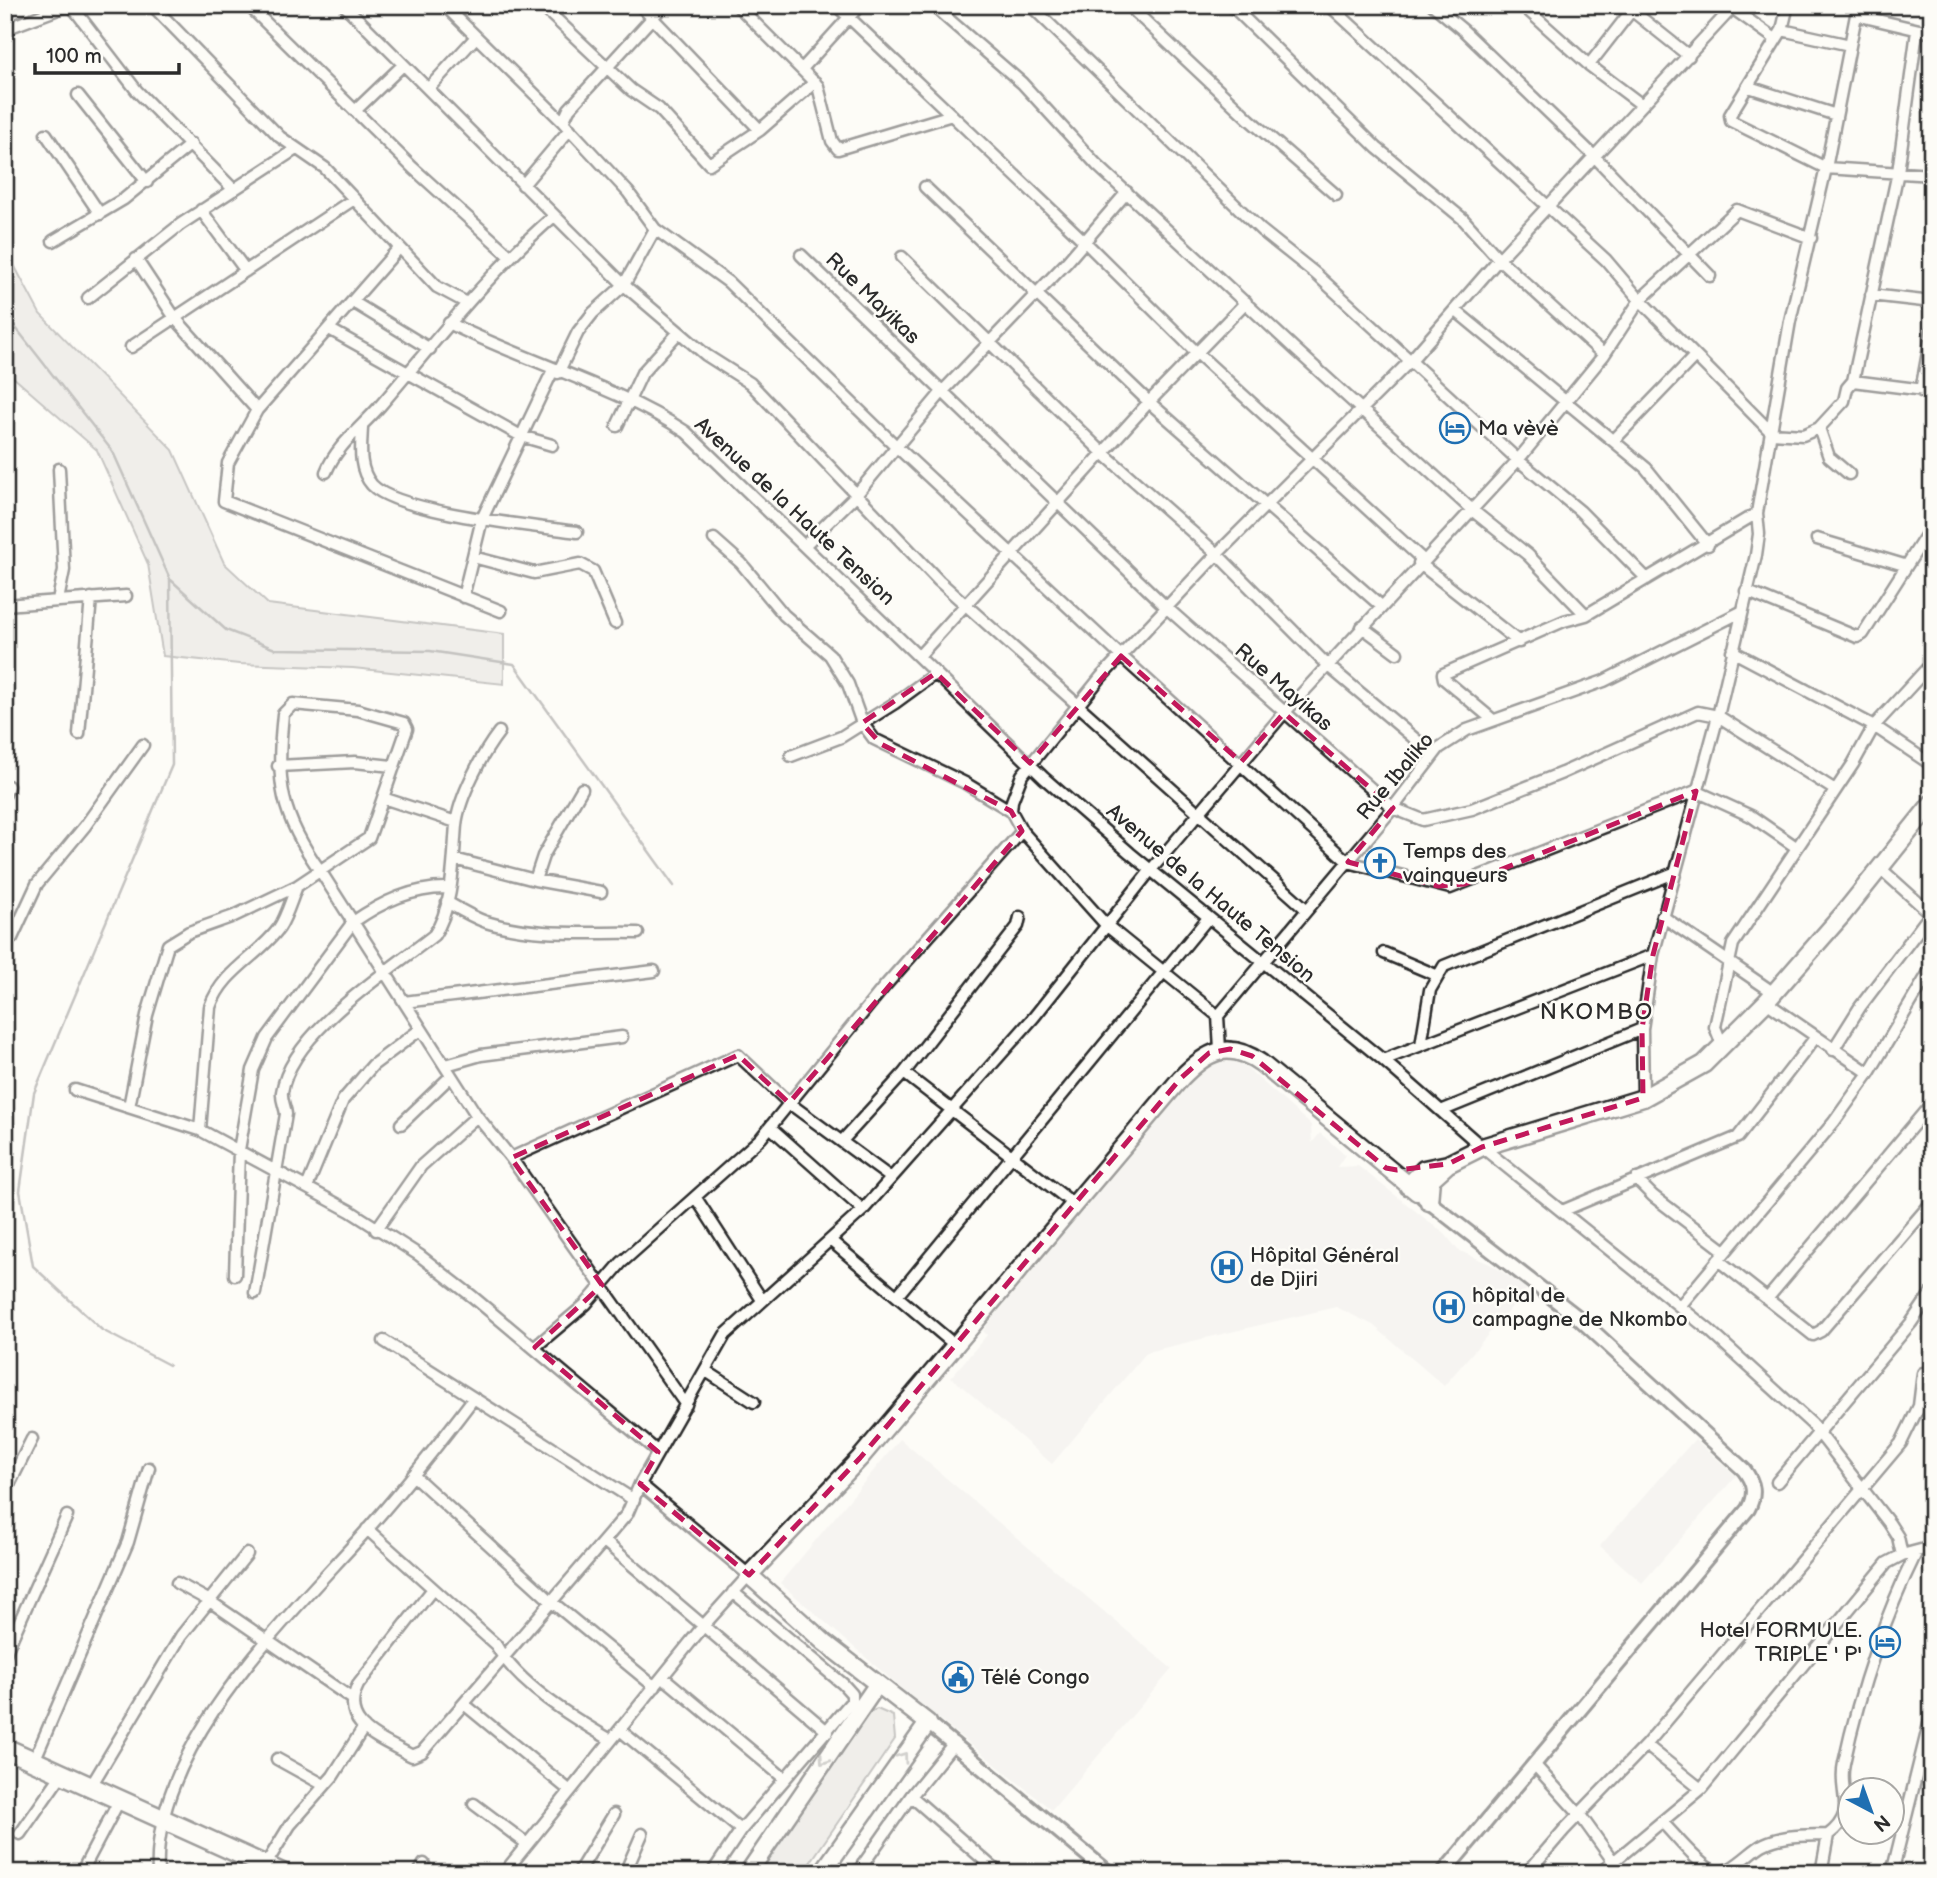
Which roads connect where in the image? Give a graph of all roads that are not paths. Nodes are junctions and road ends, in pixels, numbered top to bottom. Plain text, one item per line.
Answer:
1 (70, 5) edge
2 (152, 5) edge
3 (248, 5) edge
4 (344, 5) edge
5 (541, 5) edge
6 (640, 5) edge
7 (664, 5) edge
8 (737, 5) edge
9 (836, 5) edge
10 (860, 5) edge
11 (932, 5) edge
12 (1030, 5) edge
13 (1129, 5) edge
14 (1231, 5) edge
15 (1329, 5) edge
16 (1433, 5) edge
17 (1522, 5) edge
18 (1788, 5) edge
19 (1630, 7) edge
20 (1733, 7) edge
21 (451, 8) edge
22 (1857, 10) edge
23 (848, 16) junction
24 (654, 19) junction
25 (5, 29) edge
26 (1782, 30) junction
27 (1917, 31) junction
28 (1932, 33) edge
29 (476, 37) junction
30 (1774, 38) junction
31 (1850, 44) junction
32 (1689, 55) junction
33 (403, 65) junction
34 (1590, 65) junction
35 (607, 69) junction
36 (802, 69) junction
37 (815, 82) junction
38 (1749, 87) junction
39 (428, 89) junction
40 (78, 95) dead end
41 (1642, 105) junction
42 (355, 111) junction
43 (952, 115) junction
44 (1836, 115) junction
45 (566, 125) junction
46 (760, 130) junction
47 (47, 134) dead end
48 (191, 144) junction
49 (296, 149) junction
50 (1594, 156) junction
51 (1826, 168) junction
52 (1898, 172) junction
53 (1932, 175) edge
54 (146, 182) junction
55 (523, 185) junction
56 (925, 187) dead end
57 (233, 190) junction
58 (1127, 192) junction
59 (1336, 195) dead end
60 (354, 199) junction
61 (1548, 206) junction
62 (201, 211) junction
63 (100, 214) junction
64 (554, 216) junction
65 (655, 229) junction
66 (1811, 238) junction
67 (1083, 240) junction
68 (53, 241) dead end
69 (399, 248) junction
70 (509, 255) junction
71 (800, 255) dead end
72 (1689, 255) junction
73 (902, 257) dead end
74 (136, 259) junction
75 (1500, 259) junction
76 (246, 271) junction
77 (1710, 276) dead end
78 (624, 285) junction
79 (1035, 293) junction
80 (1871, 295) junction
81 (88, 298) dead end
82 (1640, 300) junction
83 (353, 302) junction
84 (1246, 302) junction
85 (1932, 302) edge
86 (467, 303) junction
87 (1455, 310) junction
88 (176, 318) junction
89 (449, 323) junction
90 (329, 329) junction
91 (1932, 330) edge
92 (679, 332) junction
93 (989, 341) junction
94 (131, 347) dead end
95 (430, 349) junction
96 (1196, 352) junction
97 (1604, 355) junction
98 (1695, 357) junction
99 (1412, 359) junction
100 (556, 371) junction
101 (407, 374) junction
102 (1853, 381) junction
103 (1926, 391) edge
104 (942, 392) junction
105 (627, 401) junction
106 (1568, 401) junction
107 (1149, 402) junction
108 (257, 410) junction
109 (1363, 411) junction
110 (617, 426) dead end
111 (362, 428) junction
112 (1819, 428) junction
113 (1772, 433) junction
114 (522, 436) junction
115 (1614, 439) junction
116 (552, 445) dead end
117 (896, 446) junction
118 (1103, 453) junction
119 (1312, 458) junction
120 (1518, 460) junction
121 (59, 469) dead end
122 (326, 472) dead end
123 (1849, 474) dead end
124 (856, 495) junction
125 (1059, 501) junction
126 (1266, 507) junction
127 (1472, 510) junction
128 (1757, 513) junction
129 (482, 519) junction
130 (1932, 526) edge
131 (577, 532) dead end
132 (714, 539) dead end
133 (1817, 539) dead end
134 (805, 545) junction
135 (1708, 545) junction
136 (1012, 553) junction
137 (1217, 554) junction
138 (473, 557) junction
139 (1421, 561) junction
140 (1905, 565) junction
141 (1647, 579) junction
142 (1746, 591) junction
143 (126, 596) dead end
144 (463, 597) junction
145 (91, 598) junction
146 (58, 600) junction
147 (5, 605) edge
148 (1380, 605) junction
149 (967, 606) junction
150 (1167, 608) junction
151 (501, 611) dead end
152 (1741, 612) junction
153 (1586, 615) junction
154 (615, 623) dead end
155 (1362, 627) junction
156 (1519, 642) junction
157 (1732, 651) junction
158 (1396, 653) dead end
159 (919, 656) junction
160 (1121, 656) junction
161 (1932, 663) edge
162 (1327, 665) junction
163 (936, 673) junction
164 (1928, 674) edge
165 (1078, 705) junction
166 (1284, 713) junction
167 (1718, 716) junction
168 (1493, 720) junction
169 (862, 723) junction
170 (1874, 726) junction
171 (499, 732) dead end
172 (79, 734) dead end
173 (143, 745) dead end
174 (1433, 754) junction
175 (791, 756) dead end
176 (1241, 762) junction
177 (1030, 763) junction
178 (1932, 765) edge
179 (278, 766) junction
180 (392, 766) junction
181 (582, 789) dead end
182 (1835, 790) junction
183 (1696, 791) junction
184 (383, 798) junction
185 (1932, 803) edge
186 (1393, 808) junction
187 (1011, 811) junction
188 (1198, 815) junction
189 (456, 822) junction
190 (1022, 831) junction
191 (1796, 847) junction
192 (454, 859) junction
193 (1348, 862) junction
194 (1880, 868) junction
195 (1150, 871) junction
196 (321, 872) junction
197 (1674, 873) junction
198 (535, 880) junction
199 (297, 886) junction
200 (449, 888) junction
201 (601, 892) dead end
202 (447, 902) junction
203 (1306, 909) junction
204 (1931, 914) edge
205 (1662, 916) junction
206 (1020, 918) dead end
207 (1208, 918) junction
208 (353, 922) junction
209 (1107, 925) junction
210 (638, 933) dead end
211 (5, 943) edge
212 (1384, 953) dead end
213 (1653, 955) junction
214 (1727, 962) junction
215 (1263, 963) junction
216 (1932, 967) edge
217 (654, 971) dead end
218 (1166, 972) junction
219 (386, 974) junction
220 (1436, 975) junction
221 (1770, 998) junction
222 (404, 1002) junction
223 (1218, 1016) junction
224 (421, 1029) junction
225 (1642, 1029) junction
226 (622, 1037) dead end
227 (1815, 1038) junction
228 (1421, 1045) junction
229 (1723, 1047) junction
230 (1220, 1049) junction
231 (1833, 1050) junction
232 (1383, 1060) junction
233 (446, 1065) junction
234 (904, 1073) junction
235 (1869, 1073) junction
236 (451, 1076) junction
237 (75, 1090) dead end
238 (1643, 1098) junction
239 (789, 1103) junction
240 (1932, 1103) edge
241 (129, 1107) junction
242 (950, 1111) junction
243 (1441, 1111) junction
244 (477, 1116) junction
245 (401, 1124) dead end
246 (770, 1127) junction
247 (200, 1130) junction
248 (842, 1141) junction
249 (1482, 1147) junction
250 (239, 1150) junction
251 (1010, 1156) junction
252 (511, 1158) junction
253 (1386, 1168) junction
254 (276, 1171) junction
255 (1427, 1174) junction
256 (891, 1178) junction
257 (1636, 1178) junction
258 (307, 1186) junction
259 (1418, 1193) junction
260 (696, 1198) junction
261 (1932, 1202) edge
262 (1075, 1205) junction
263 (863, 1210) junction
264 (1562, 1211) junction
265 (376, 1230) junction
266 (830, 1240) junction
267 (1721, 1256) junction
268 (236, 1275) dead end
269 (602, 1285) junction
270 (1932, 1292) edge
271 (255, 1293) dead end
272 (897, 1296) junction
273 (1767, 1299) junction
274 (762, 1300) junction
275 (1680, 1306) junction
276 (384, 1341) dead end
277 (956, 1346) junction
278 (535, 1347) junction
279 (706, 1371) junction
280 (1923, 1373) dead end
281 (473, 1399) junction
282 (754, 1402) dead end
283 (686, 1405) junction
284 (1818, 1431) junction
285 (32, 1439) dead end
286 (658, 1452) junction
287 (149, 1468) dead end
288 (413, 1475) junction
289 (1777, 1482) dead end
290 (640, 1483) junction
291 (1863, 1489) junction
292 (5, 1493) edge
293 (634, 1500) junction
294 (68, 1516) dead end
295 (367, 1530) junction
296 (604, 1541) junction
297 (1932, 1547) edge
298 (1917, 1551) junction
299 (247, 1554) dead end
300 (1902, 1555) junction
301 (749, 1575) junction
302 (177, 1583) dead end
303 (432, 1590) junction
304 (733, 1592) junction
305 (208, 1600) junction
306 (552, 1602) junction
307 (705, 1624) junction
308 (267, 1641) junction
309 (5, 1654) edge
310 (504, 1659) junction
311 (663, 1677) junction
312 (877, 1685) junction
313 (655, 1686) junction
314 (352, 1698) junction
315 (464, 1704) junction
316 (1932, 1712) edge
317 (928, 1723) junction
318 (364, 1727) junction
319 (620, 1730) junction
320 (828, 1732) junction
321 (611, 1740) junction
322 (954, 1743) junction
323 (1646, 1745) junction
324 (5, 1748) edge
325 (277, 1759) dead end
326 (34, 1761) junction
327 (1534, 1764) junction
328 (62, 1774) junction
329 (786, 1779) junction
330 (324, 1785) junction
331 (91, 1786) junction
332 (1701, 1789) junction
333 (569, 1790) junction
334 (911, 1796) junction
335 (120, 1799) junction
336 (474, 1804) dead end
337 (614, 1814) dead end
338 (1580, 1815) junction
339 (161, 1819) junction
340 (1663, 1823) junction
341 (741, 1830) junction
342 (642, 1834) dead end
343 (20, 1835) dead end
344 (1828, 1836) junction
345 (526, 1843) junction
346 (1612, 1861) junction
347 (860, 1868) edge
348 (263, 1869) edge
349 (81, 1873) edge
350 (158, 1873) edge
351 (282, 1873) edge
352 (504, 1873) edge
353 (578, 1873) edge
354 (625, 1873) edge
355 (712, 1873) edge
356 (748, 1873) edge
357 (822, 1873) edge
358 (876, 1873) edge
359 (999, 1873) edge
360 (1110, 1873) edge
361 (1443, 1873) edge
362 (1527, 1873) edge
363 (1600, 1873) edge
364 (1821, 1873) edge
365 (1892, 1873) edge

1 - 25 street
1 - 48 street
2 - 49 street
3 - 42 street
4 - 33 street
5 - 35 street
6 - 24 street
7 - 24 street
8 - 36 street
9 - 23 street
10 - 23 street
11 - 58 street
12 - 99 street
13 - 59 street
14 - 75 street
15 - 61 street
16 - 50 street
17 - 34 street
18 - 26 street
19 - 32 street
19 - 34 street
20 - 30 street
20 - 32 street
21 - 29 street
22 - 27 street
22 - 31 street
23 - 36 street
23 - 43 street
24 - 35 street
24 - 46 street
26 - 30 street
26 - 31 street
27 - 28 street
27 - 52 street
29 - 39 street
29 - 45 street
30 - 38 street
31 - 44 street
32 - 41 street
33 - 39 street
33 - 42 street
34 - 41 street
35 - 45 street
35 - 46 street
36 - 37 street
37 - 43 street
37 - 46 street
38 - 44 street
38 - 51 street
39 - 55 street
40 - 54 street
41 - 50 street
42 - 70 street
43 - 67 street
44 - 51 street
45 - 55 street
45 - 65 street
47 - 63 street
48 - 54 street
48 - 57 street
49 - 57 street
49 - 60 street
50 - 61 street
50 - 72 street
51 - 52 street
51 - 66 street
52 - 53 street
52 - 80 street
54 - 63 street
55 - 64 street
56 - 79 street
57 - 62 street
58 - 67 street
58 - 84 street
60 - 69 street
60 - 76 street
61 - 75 street
61 - 82 street
62 - 74 street
62 - 76 street
63 - 68 street
64 - 70 street
64 - 78 street
65 - 78 street
65 - 117 street
66 - 72 street
66 - 113 street
67 - 79 street
67 - 96 street
69 - 83 street
69 - 86 street
70 - 86 street
71 - 104 street, Rue Mayikas
72 - 77 street
72 - 82 street
73 - 93 street
74 - 81 street
74 - 88 street
75 - 87 street
75 - 97 street
76 - 88 street
78 - 92 street
78 - 100 street
79 - 93 street
79 - 107 street
80 - 85 street
80 - 102 street
82 - 97 street
82 - 98 street
83 - 90 street
83 - 95 street
84 - 96 street
84 - 109 street
86 - 89 street
87 - 99 street
87 - 106 street
88 - 94 street
88 - 108 street
89 - 95 street
89 - 100 street, Avenue de la Haute Tension
90 - 101 street
90 - 108 street
91 - 103 street
92 - 105 street
92 - 124 street
93 - 104 street
93 - 118 street
95 - 101 street
96 - 107 street
96 - 119 street
97 - 106 street
98 - 113 street
98 - 115 street
99 - 109 street
99 - 120 street
100 - 105 street, Avenue de la Haute Tension
100 - 114 street
101 - 111 street
101 - 114 street
102 - 103 street
102 - 112 street
104 - 117 street
104 - 125 street, Rue Mayikas
105 - 110 street
105 - 134 street, Avenue de la Haute Tension
106 - 115 street
106 - 120 street
107 - 118 street
107 - 126 street
108 - 144 street
109 - 119 street
109 - 127 street
111 - 122 street
111 - 129 street
112 - 113 street
112 - 123 street
113 - 128 street
114 - 116 street
114 - 129 street
115 - 135 street
117 - 124 street
117 - 136 street
118 - 125 street
118 - 137 street
119 - 126 street
119 - 139 street
120 - 127 street
120 - 141 street
121 - 146 street
124 - 134 street
124 - 149 street
125 - 136 street
125 - 150 street, Rue Mayikas
126 - 137 street
126 - 148 street
127 - 139 street
127 - 153 street
128 - 135 street
128 - 142 street
129 - 131 street
129 - 138 street
130 - 140 street
132 - 169 street
133 - 140 street
134 - 159 street, Avenue de la Haute Tension
135 - 141 street
136 - 149 street
136 - 160 street
137 - 150 street
137 - 162 street
138 - 144 street
138 - 154 street
139 - 148 street
139 - 156 street
140 - 142 street
141 - 153 street
142 - 152 street
143 - 145 street
144 - 151 street
145 - 146 street
145 - 172 street
146 - 147 street
148 - 155 street
149 - 159 street
149 - 165 street
150 - 160 street
150 - 166 street, Rue Mayikas
152 - 157 street
152 - 168 street, Rue Ibaliko
153 - 156 street
155 - 158 street
155 - 162 street
156 - 168 street
157 - 167 street
157 - 170 street
159 - 163 street, Avenue de la Haute Tension
160 - 165 street
160 - 176 street
161 - 164 street
162 - 166 street
162 - 174 street
163 - 169 street
163 - 177 street, Avenue de la Haute Tension
164 - 170 street
165 - 177 street
165 - 188 street
166 - 176 street
166 - 186 street, Rue Mayikas
167 - 182 street
167 - 183 street
167 - 186 street, Rue Mayikas
168 - 174 street, Rue Ibaliko
169 - 175 street
169 - 187 street
170 - 178 street
170 - 182 street
171 - 189 street
173 - 211 street
174 - 186 street, Rue Ibaliko
176 - 188 street
176 - 193 street
177 - 187 street
177 - 195 street, Avenue de la Haute Tension
179 - 180 street
179 - 180 street
179 - 196 street
180 - 184 street
181 - 198 street
182 - 191 street
183 - 191 street
183 - 193 street
183 - 197 street
184 - 189 street
184 - 196 street
185 - 194 main road
186 - 193 street, Rue Ibaliko
187 - 190 street
188 - 195 street
188 - 203 street
189 - 192 street
190 - 209 street
190 - 239 street
191 - 214 street
192 - 198 street
192 - 200 street
193 - 203 street, Rue Ibaliko
194 - 204 street
194 - 221 main road
195 - 207 street, Avenue de la Haute Tension
195 - 209 street
196 - 199 street
196 - 208 street
197 - 205 street
197 - 220 street
198 - 201 street
199 - 241 street
199 - 247 street
200 - 202 street
200 - 208 street
202 - 210 street
202 - 219 street
203 - 215 street, Rue Ibaliko
204 - 231 street
205 - 213 street
205 - 214 street
206 - 234 street
207 - 215 street, Avenue de la Haute Tension
207 - 218 street
208 - 219 street
208 - 250 street
209 - 218 street
209 - 242 street
212 - 220 street
213 - 225 street
213 - 228 street
214 - 221 street
214 - 229 street
215 - 223 street, Rue Ibaliko
215 - 232 street, Avenue de la Haute Tension
216 - 235 street
217 - 222 street
218 - 223 street
218 - 251 street
219 - 222 street
219 - 254 street
220 - 228 street
221 - 227 street
221 - 229 main road
222 - 224 street
223 - 230 street
224 - 233 street
224 - 258 street
225 - 238 street
225 - 243 street
226 - 233 street
227 - 231 street
227 - 257 street
228 - 232 street
229 - 238 main road
230 - 253 main road
230 - 262 main road
231 - 235 street
232 - 243 street, Avenue de la Haute Tension
233 - 236 street
234 - 242 street
234 - 248 street
235 - 267 street
236 - 244 street
236 - 245 street
237 - 241 street
238 - 249 main road
239 - 246 street
239 - 248 street
239 - 252 street
240 - 273 street
241 - 247 street
242 - 251 street
242 - 256 street
243 - 249 street, Avenue de la Haute Tension
244 - 252 street
244 - 265 street
246 - 260 street
246 - 263 street
247 - 250 street
248 - 256 street
249 - 255 main road
249 - 264 street, Avenue de la Haute Tension
250 - 254 street
250 - 268 street
251 - 262 street
251 - 272 street
252 - 269 street
253 - 255 main road
253 - 259 main road
254 - 258 street
254 - 271 street
255 - 259 main road
255 - 259 main road
256 - 263 street
257 - 264 street
257 - 267 street
258 - 265 street
259 - 327 street
260 - 269 street
260 - 274 street
261 - 273 street
262 - 277 main road
263 - 266 street
264 - 275 street, Avenue de la Haute Tension
265 - 278 street
266 - 272 street
266 - 274 street
267 - 273 street
267 - 275 street
269 - 278 street
269 - 283 street
270 - 284 street
272 - 277 street
274 - 279 street
275 - 284 street, Avenue de la Haute Tension
276 - 281 street
277 - 301 main road
278 - 286 street
279 - 282 street
279 - 283 street
280 - 291 street
281 - 288 street
281 - 293 street
283 - 286 street
284 - 289 street
284 - 291 street, Avenue de la Haute Tension
285 - 292 street
286 - 290 street
287 - 326 street
288 - 295 street
288 - 306 street
290 - 293 street
290 - 301 street
291 - 300 street, Avenue de la Haute Tension
291 - 323 street
293 - 296 street
294 - 309 street
295 - 303 street
295 - 308 street
296 - 306 street
296 - 307 street
297 - 298 street
298 - 300 street
298 - 344 street
299 - 305 street
300 - 332 street
301 - 304 street
301 - 312 main road
302 - 305 street
303 - 310 street
303 - 314 street
304 - 307 street
304 - 320 street
305 - 308 street
305 - 331 street
306 - 310 street
306 - 313 street
307 - 311 street
307 - 320 street
308 - 314 street
308 - 339 street
310 - 315 street
310 - 321 street
311 - 313 street
311 - 329 street
312 - 317 main road
312 -> 356 main road
313 - 319 street
314 - 318 street
315 - 318 street
315 - 333 street
316 - 365 street
317 - 322 street
357 -> 317 main road
318 - 330 street
319 - 321 street
319 - 341 street
320 - 329 street
321 - 333 street
322 - 334 street
322 - 360 street
323 - 332 street
323 - 338 street
324 - 326 highway
325 - 330 street
326 - 328 highway
327 - 338 street
327 - 361 street
328 - 331 highway
328 - 343 street
329 - 341 street
330 - 348 street
331 - 335 highway
332 - 340 street
333 - 345 street
334 - 347 street
334 - 359 street
335 - 339 highway
335 - 349 street
336 - 345 street
337 - 353 street
338 - 346 street
338 - 362 street
339 - 348 highway
339 - 350 street
340 - 344 street
340 - 346 street
341 - 355 street
342 - 354 street
344 - 364 street
345 - 352 street
346 - 363 street
347 - 358 street
348 - 351 highway

